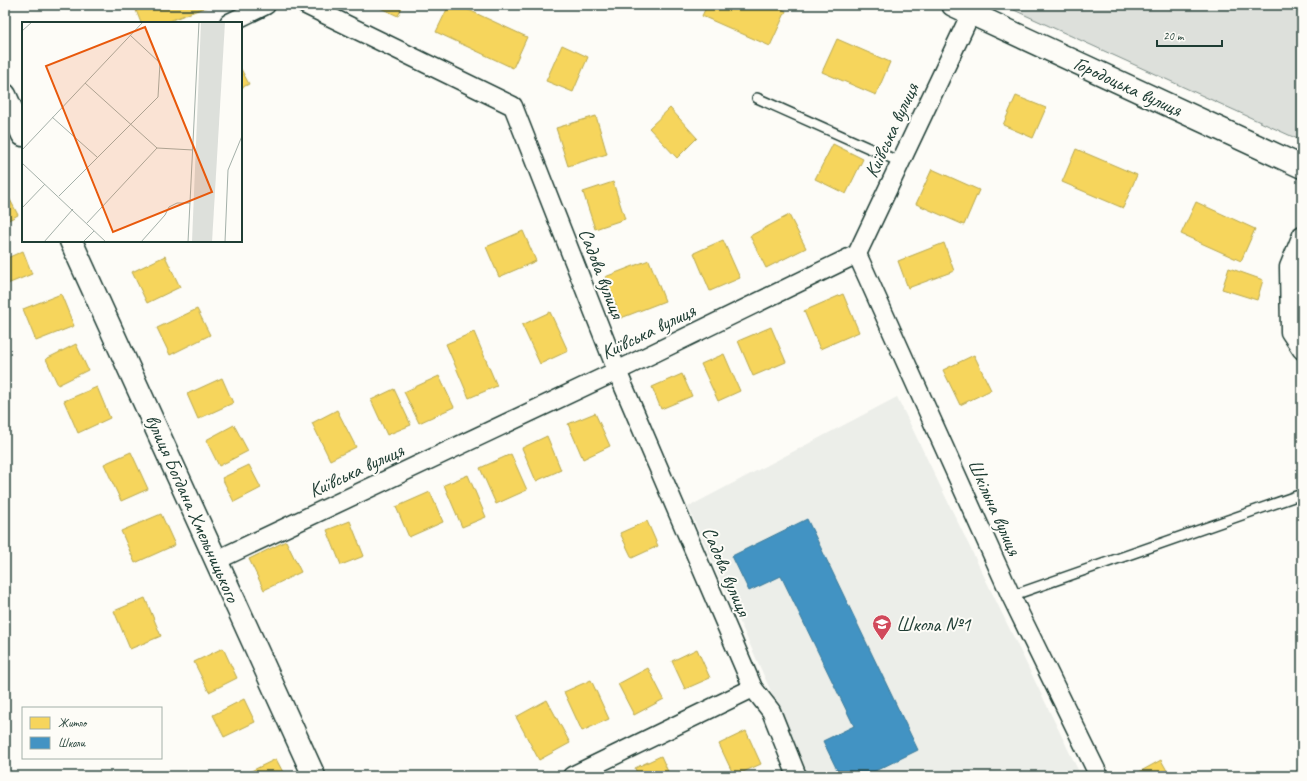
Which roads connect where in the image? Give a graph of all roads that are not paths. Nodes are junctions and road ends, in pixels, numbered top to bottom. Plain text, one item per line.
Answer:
1 (266, 5) edge
2 (306, 5) edge
3 (962, 9) edge
4 (231, 22) edge
5 (5, 95) edge
6 (757, 98) dead end
7 (22, 128) edge
8 (900, 162) junction
9 (1302, 167) edge
10 (1302, 235) edge
11 (71, 242) edge
12 (857, 254) junction
13 (1302, 350) edge
14 (617, 371) junction
15 (1302, 494) edge
16 (217, 560) junction
17 (1011, 596) junction
18 (753, 688) junction
19 (314, 776) edge
20 (572, 776) edge
21 (797, 776) edge
22 (1099, 776) edge

1 - 4 street
2 - 14 street, Садова вулиця
3 - 8 street, Київська вулиця
3 - 9 main road, Городоцька вулиця
5 - 7 main road
6 - 8 lane
8 - 12 street, Київська вулиця
10 - 13 street
11 - 16 main road, вулиця Богдана Хмельницького
12 - 14 street, Київська вулиця
12 - 17 street, Шкільна вулиця
14 - 16 street, Київська вулиця
14 - 18 street, Садова вулиця
15 - 17 lane
16 - 19 main road, вулиця Богдана Хмельницького
17 - 22 street, Шкільна вулиця
18 - 20 street
18 - 21 street, Садова вулиця

